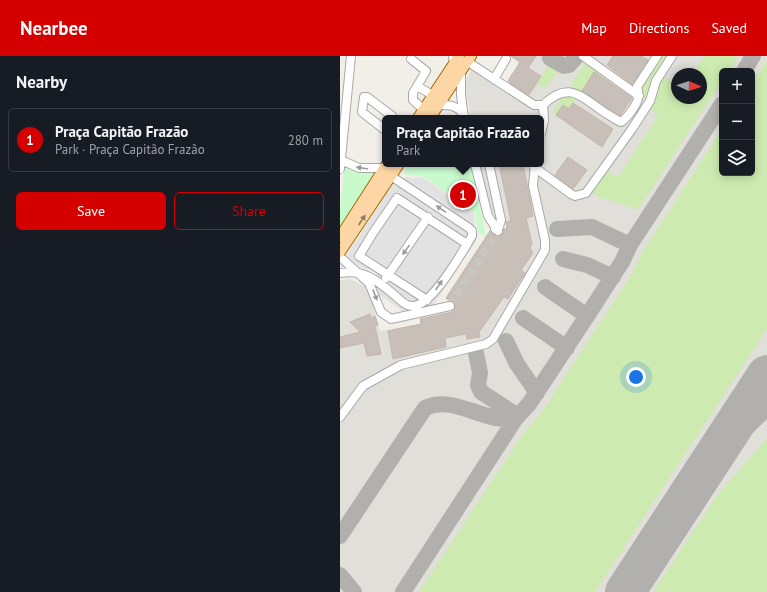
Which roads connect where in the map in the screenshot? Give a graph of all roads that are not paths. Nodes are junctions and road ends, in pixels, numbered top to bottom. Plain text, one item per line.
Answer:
1 (351, 56) edge
2 (583, 56) edge
3 (657, 56) edge
4 (672, 56) edge
5 (410, 59) dead end
6 (455, 59) edge
7 (470, 59) edge
8 (506, 59) dead end
9 (461, 72) junction
10 (494, 79) junction
11 (417, 86) junction
12 (639, 96) junction
13 (434, 100) junction
14 (543, 105) junction
15 (391, 115) edge
16 (424, 115) edge
17 (463, 115) edge
18 (464, 115) edge
19 (544, 115) edge
20 (382, 128) edge
21 (341, 160) edge
22 (382, 166) edge
23 (384, 167) edge
24 (397, 167) edge
25 (476, 167) edge
26 (490, 167) edge
27 (534, 167) edge
28 (535, 167) edge
29 (340, 169) edge
30 (391, 176) junction
31 (428, 217) junction
32 (340, 237) edge
33 (467, 244) junction
34 (340, 252) edge
35 (340, 257) edge
36 (340, 273) edge
37 (360, 274) junction
38 (388, 275) junction
39 (382, 285) junction
40 (427, 300) junction
41 (450, 306) tunnel mouth
42 (340, 417) edge

1 - 21 street
2 - 12 street
3 - 12 street
4 - 28 street
5 - 11 street
6 - 9 street
6 - 13 main road
7 - 9 main road
7 - 10 street
8 - 10 street
9 - 13 main road
9 - 18 street
10 - 14 street
11 - 13 street
11 - 16 street
12 - 14 street
13 - 16 main road
13 - 17 street
14 - 19 street
15 - 20 street
22 -> 21 street
21 - 29 street
23 - 32 main road
24 - 30 main road
25 - 26 street
27 - 42 street
33 -> 30 street
34 -> 30 main road
31 - 33 street
31 -> 38 street
31 - 38 street
40 -> 33 street
35 - 37 street
36 - 37 street
37 - 39 street
37 -> 41 street
38 - 39 street
38 - 40 street
39 - 40 street

